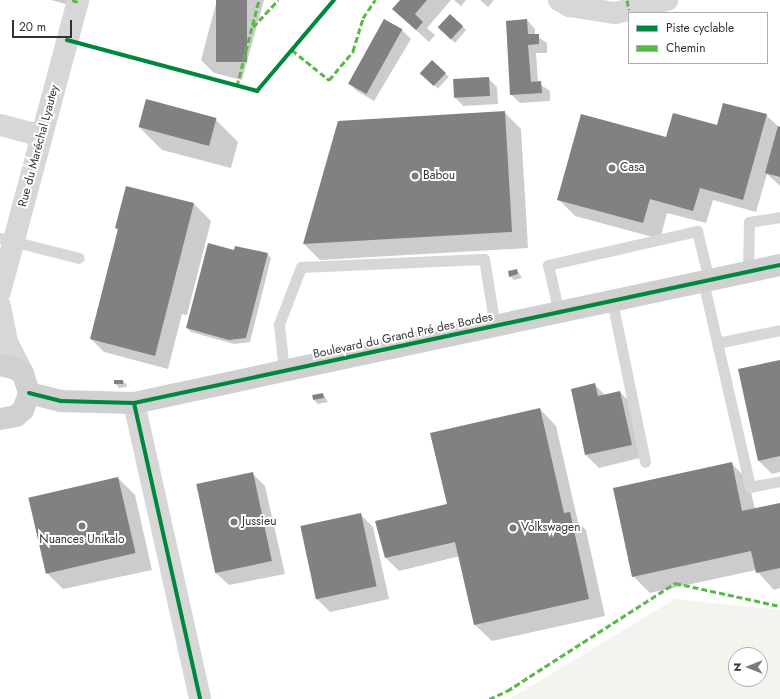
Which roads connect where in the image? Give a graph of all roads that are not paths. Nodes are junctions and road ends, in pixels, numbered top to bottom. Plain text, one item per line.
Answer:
1 (78, 0) edge
2 (558, 0) edge
3 (668, 0) edge
4 (0, 125) edge
5 (42, 136) junction
6 (780, 217) edge
7 (7, 240) edge
8 (79, 258) dead end
9 (780, 264) edge
10 (748, 272) junction
11 (706, 280) junction
12 (0, 292) edge
13 (612, 301) junction
14 (0, 306) edge
15 (558, 313) junction
16 (495, 326) junction
17 (780, 330) edge
18 (717, 343) junction
19 (0, 365) edge
20 (284, 372) junction
21 (26, 384) junction
22 (134, 403) junction
23 (0, 419) edge
24 (645, 462) dead end
25 (780, 481) edge
26 (200, 699) edge

1 - 5 street, Rue du Maréchal Lyautey
2 - 3 street
4 - 5 street
5 - 7 street, Rue du Maréchal Lyautey
6 - 10 lane
7 - 8 lane
7 - 12 street, Rue du Maréchal Lyautey
9 - 10 main road, Boulevard du Grand Pré des Bordes
10 - 11 main road, Boulevard du Grand Pré des Bordes
11 - 13 main road, Boulevard du Grand Pré des Bordes
11 - 15 lane
11 - 18 lane
13 - 15 main road, Boulevard du Grand Pré des Bordes
13 - 24 lane
14 - 21 street
15 - 16 main road, Boulevard du Grand Pré des Bordes
16 - 20 main road, Boulevard du Grand Pré des Bordes
16 - 20 lane
17 - 18 lane
18 - 25 lane
19 - 21 main road, Boulevard du Grand Pré des Bordes
20 - 22 main road, Boulevard du Grand Pré des Bordes
21 - 22 main road, Boulevard du Grand Pré des Bordes
21 - 23 main road
22 - 26 street

